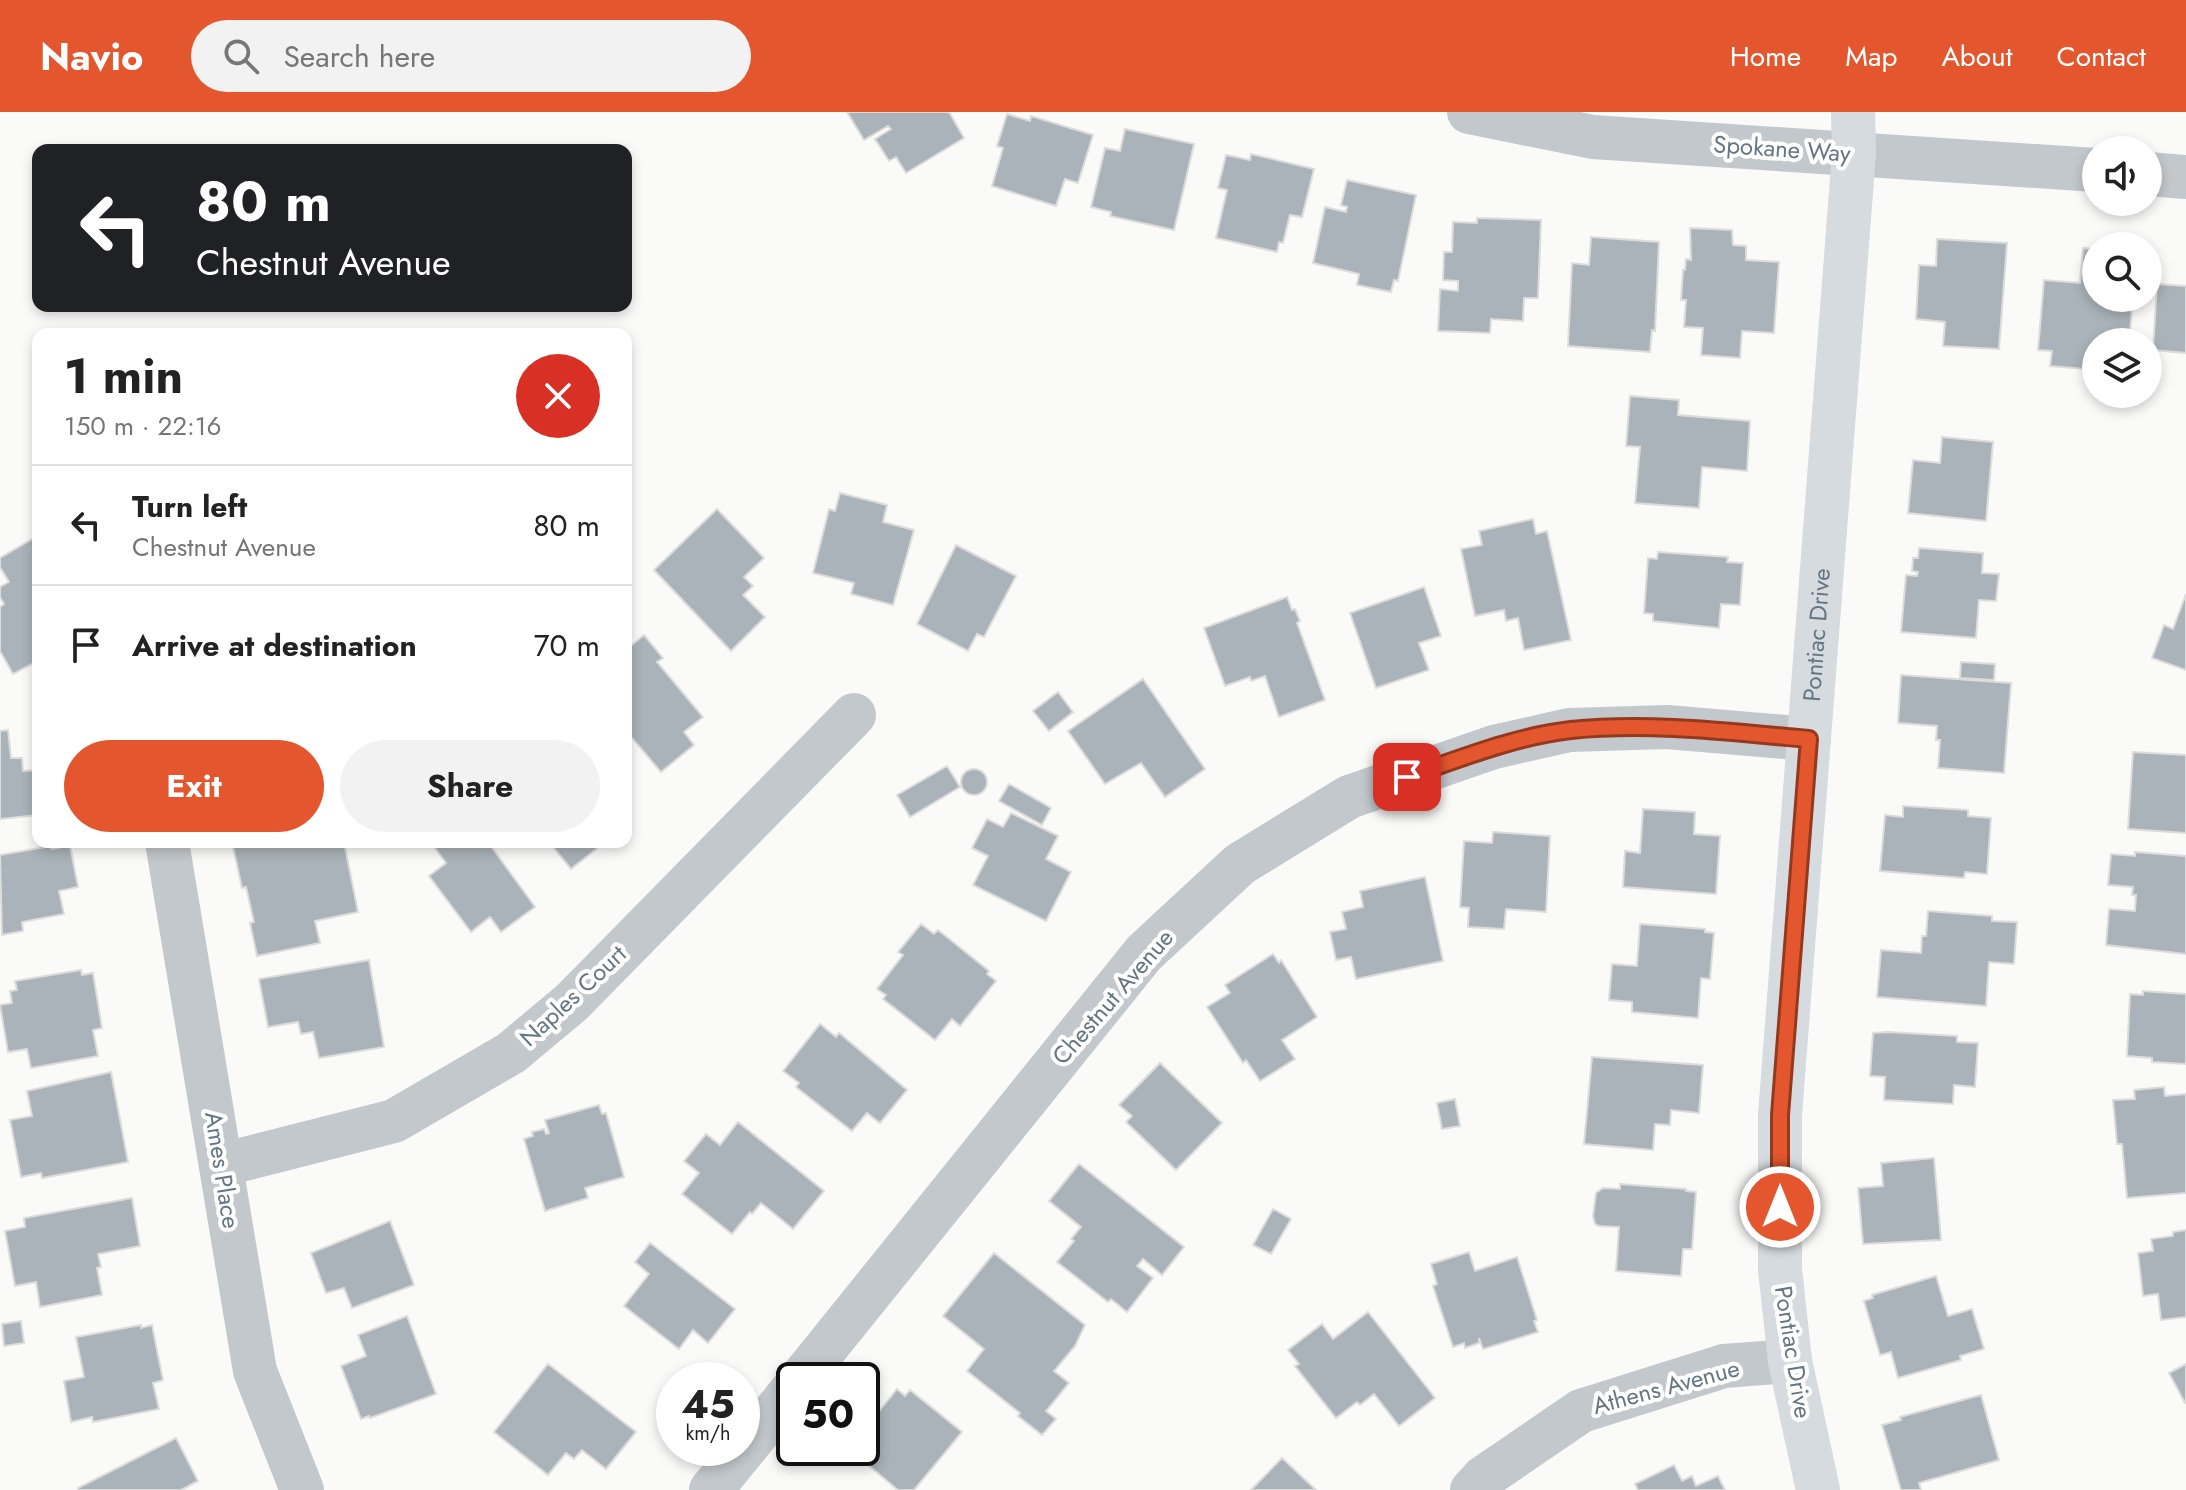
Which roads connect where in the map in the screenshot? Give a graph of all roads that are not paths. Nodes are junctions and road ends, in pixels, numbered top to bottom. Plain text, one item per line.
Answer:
1 (1469, 112) edge
2 (1854, 133) edge
3 (2082, 168) edge
4 (2162, 175) edge
5 (2186, 177) edge
6 (854, 715) dead end
7 (1809, 739) junction
8 (168, 848) edge
9 (221, 1165) junction
10 (1790, 1361) junction
11 (815, 1362) edge
12 (776, 1410) edge
13 (302, 1490) edge
14 (711, 1490) edge
15 (1472, 1490) edge
16 (1818, 1490) edge

1 - 2 street, Spokane Way
2 - 3 street, Spokane Way
2 - 7 main road, Pontiac Drive
4 - 5 street
6 - 9 street, Naples Court
7 - 10 main road, Pontiac Drive
7 - 11 street, Chestnut Avenue
8 - 9 street, Ames Place
9 - 13 street, Ames Place
10 - 15 street, Athens Avenue
10 - 16 main road, Pontiac Drive
12 - 14 street

